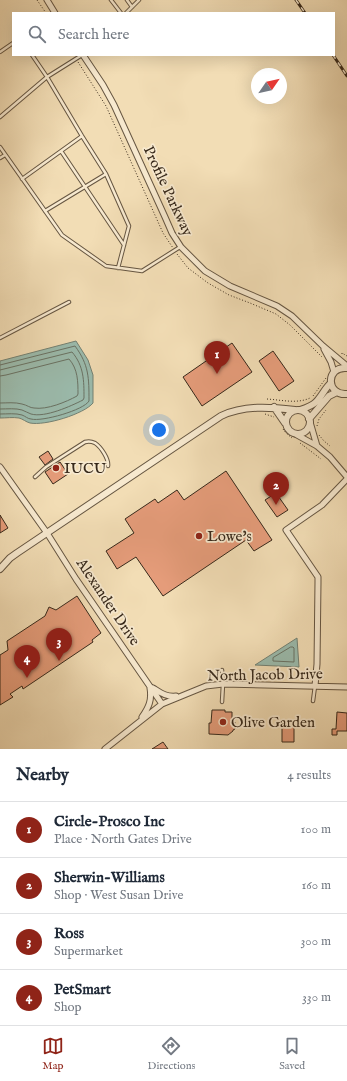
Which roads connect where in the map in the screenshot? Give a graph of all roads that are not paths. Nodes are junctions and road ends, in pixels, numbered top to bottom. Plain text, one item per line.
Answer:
1 (47, 0) edge
2 (111, 0) edge
3 (128, 0) edge
4 (139, 0) edge
5 (132, 7) junction
6 (54, 12) edge
7 (120, 12) edge
8 (127, 12) edge
9 (12, 44) edge
10 (0, 52) edge
11 (33, 56) edge
12 (80, 56) edge
13 (83, 56) edge
14 (48, 77) junction
15 (0, 117) edge
16 (82, 136) junction
17 (0, 147) edge
18 (61, 151) junction
19 (5, 154) junction
20 (0, 158) edge
21 (106, 174) junction
22 (22, 179) junction
23 (84, 187) junction
24 (45, 211) junction
25 (124, 245) junction
26 (181, 247) junction
27 (118, 268) junction
28 (69, 302) dead end
29 (0, 338) edge
30 (323, 346) junction
31 (347, 367) edge
32 (334, 372) junction
33 (331, 383) junction
34 (337, 392) junction
35 (347, 394) edge
36 (274, 407) junction
37 (298, 410) junction
38 (310, 421) junction
39 (284, 425) junction
40 (295, 437) junction
41 (317, 446) junction
42 (108, 466) dead end
43 (0, 467) edge
44 (35, 477) dead end
45 (347, 478) edge
46 (47, 533) junction
47 (0, 569) edge
48 (222, 670) dead end
49 (223, 684) junction
50 (149, 685) junction
51 (315, 686) junction
52 (347, 687) edge
53 (190, 692) junction
54 (314, 701) dead end
55 (222, 702) dead end
56 (162, 704) junction
57 (140, 721) junction
58 (106, 749) edge

1 - 6 street
2 - 7 lane
3 - 5 lane
4 - 5 lane
5 - 8 lane
9 - 10 lane
11 - 14 lane
12 - 14 lane
13 - 26 street, Profile Parkway
14 - 15 lane
14 - 16 lane
16 - 18 lane
16 - 21 lane
17 - 19 lane
18 - 22 lane
18 - 23 lane
19 - 20 lane
19 - 22 lane
21 - 23 lane
21 - 25 lane
22 - 24 lane
23 - 24 lane
23 - 25 lane
24 - 27 lane
25 - 27 lane
26 - 27 lane
26 - 30 street, Profile Parkway
28 - 29 lane
30 - 31 street, Profile Parkway
30 - 32 street, Profile Parkway
31 - 32 street
32 - 33 street
33 - 34 street
33 - 37 street
34 - 35 street
34 - 38 street
36 - 37 street
36 - 39 street
36 - 46 street
37 - 38 street
37 - 39 street
38 - 40 street
38 - 41 street
39 - 40 street
40 - 41 street
41 - 45 street
42 - 44 lane
43 - 46 street, Alexander Drive
45 - 51 street
46 - 47 street
46 - 50 street, Alexander Drive
48 - 49 lane
49 - 51 street, North Jacob Drive
49 - 53 street, North Jacob Drive
49 - 55 lane
50 - 53 street, Alexander Drive
50 - 56 street, Alexander Drive
50 - 57 street
51 - 52 street, North Jacob Drive
51 - 54 lane
53 - 56 street, North Jacob Drive
56 - 57 street, North Jacob Drive
57 - 58 street, North Jacob Drive

